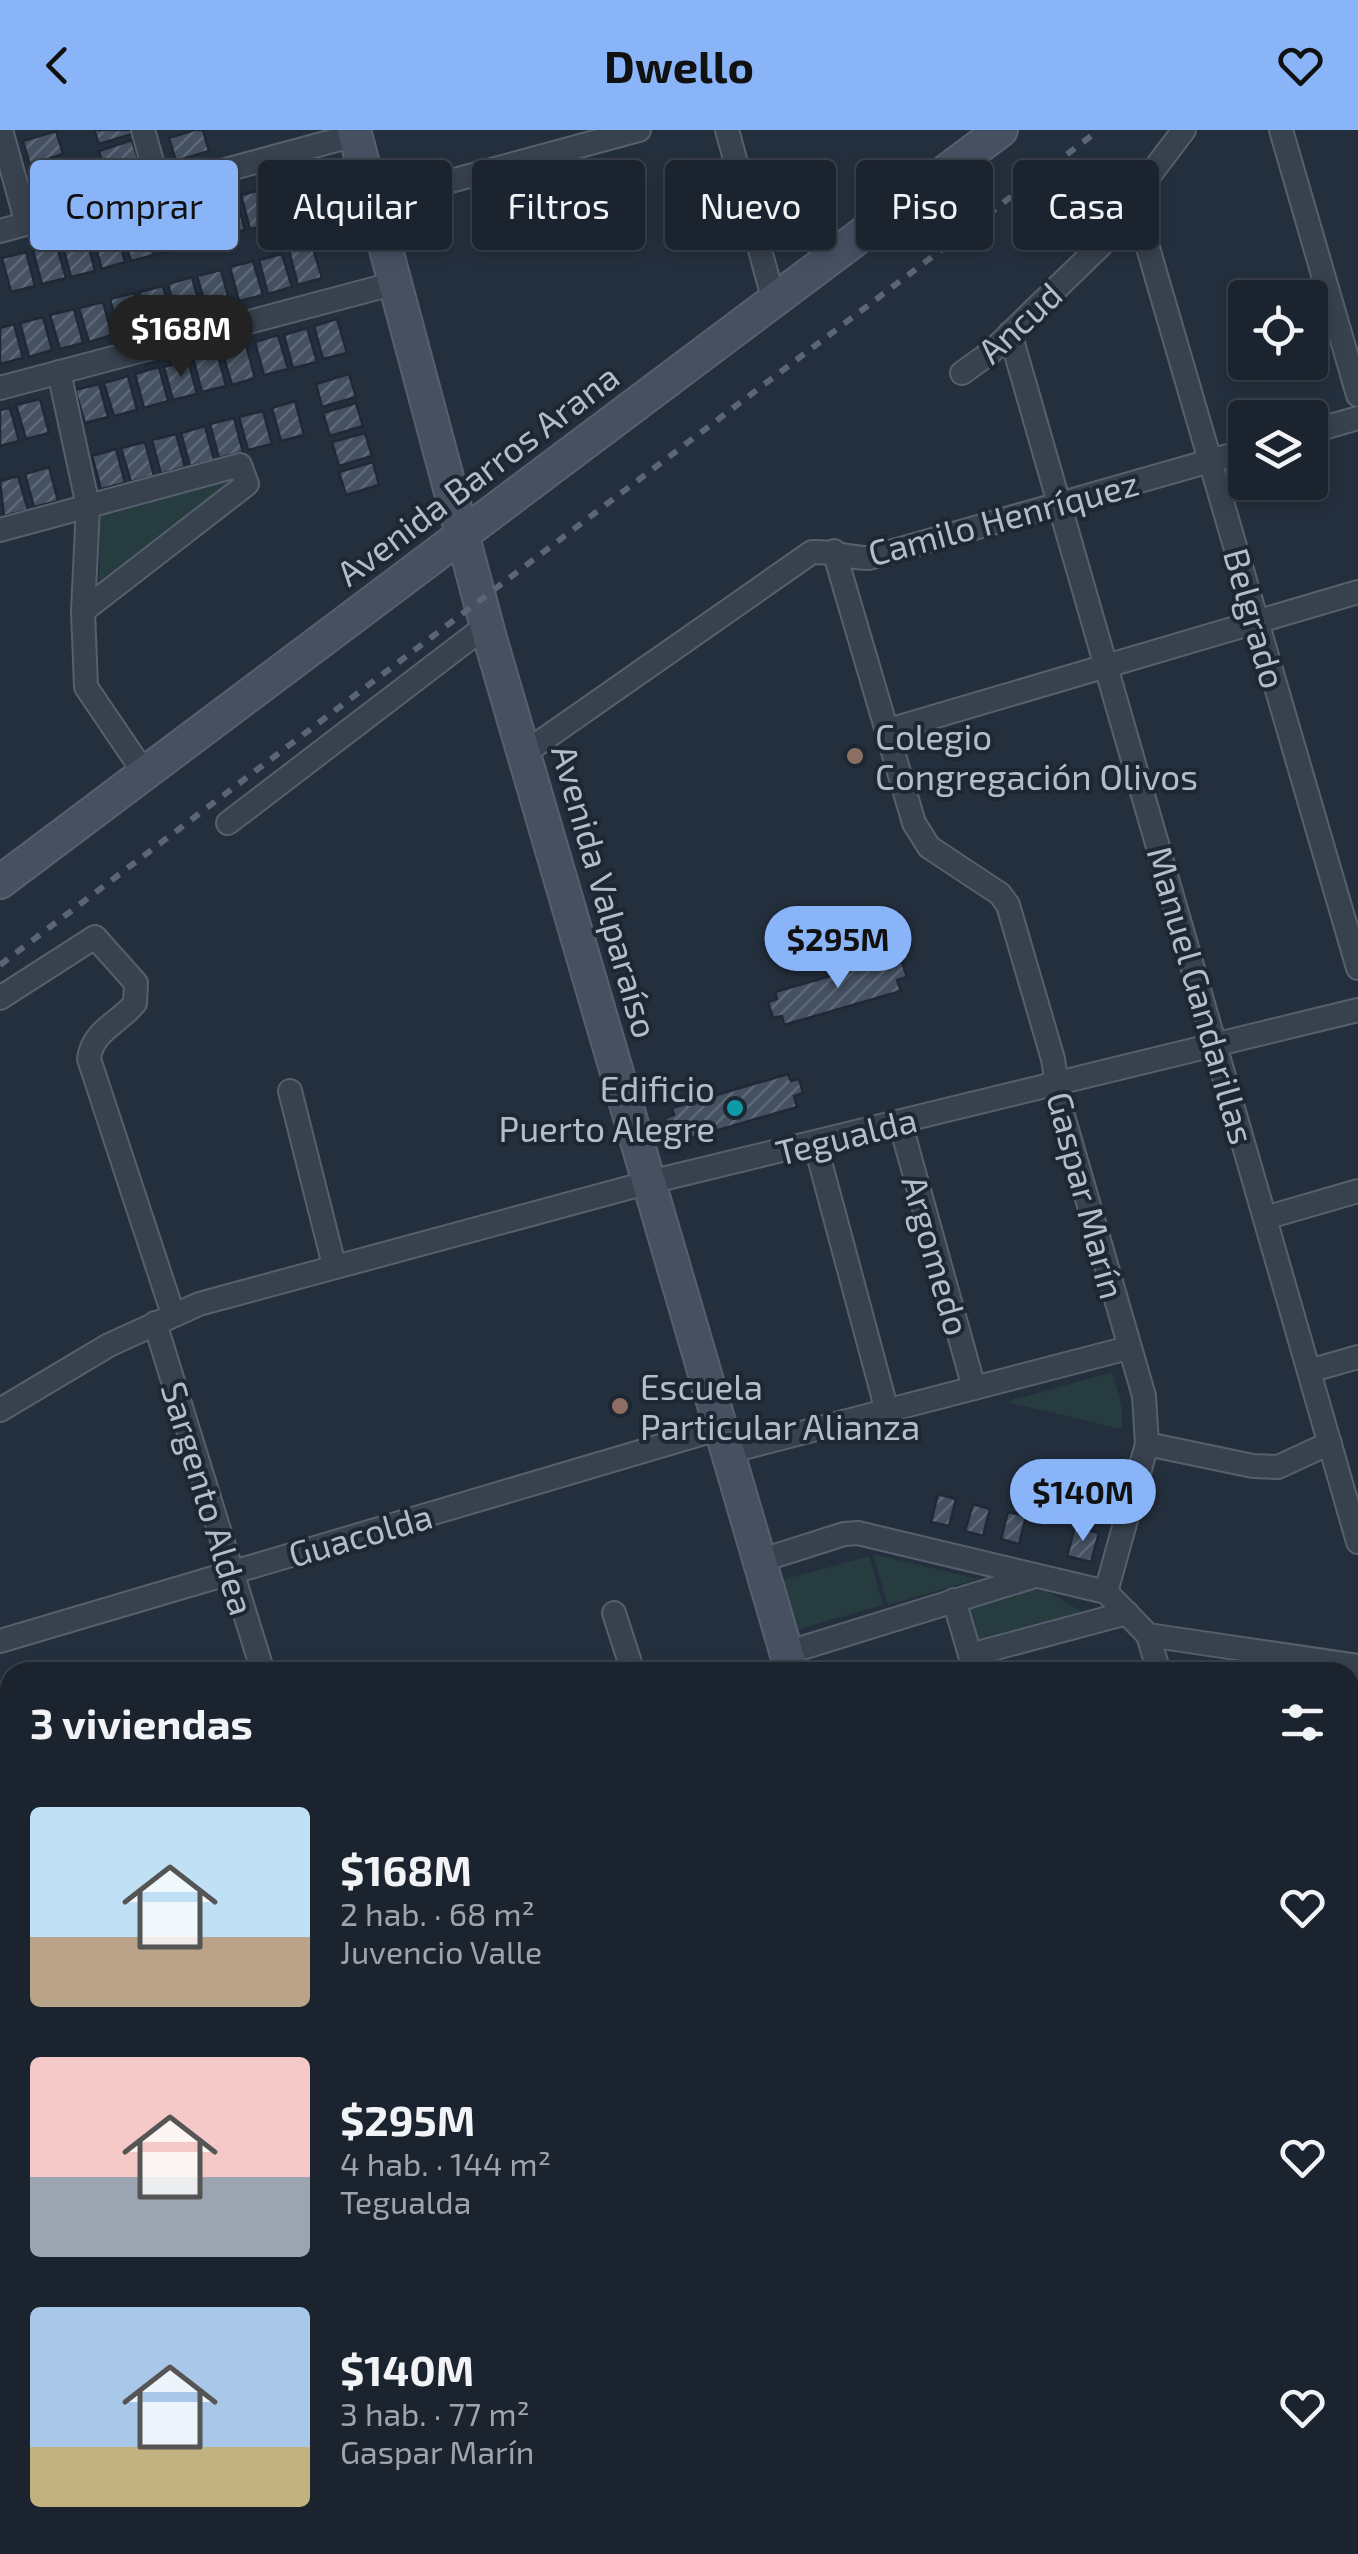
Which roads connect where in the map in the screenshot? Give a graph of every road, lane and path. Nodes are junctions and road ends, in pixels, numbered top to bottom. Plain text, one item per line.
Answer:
1 (1, 130) edge
2 (143, 130) edge
3 (639, 130) edge
4 (726, 130) edge
5 (1002, 130) edge
6 (1184, 130) edge
7 (1281, 130) edge
8 (354, 132) edge
9 (152, 160) edge
10 (362, 160) edge
11 (1159, 163) edge
12 (238, 167) edge
13 (452, 181) edge
14 (30, 223) edge
15 (27, 224) junction
16 (0, 231) edge
17 (387, 250) edge
18 (1096, 250) edge
19 (1149, 250) edge
20 (396, 283) junction
21 (774, 300) junction
22 (1010, 333) junction
23 (59, 372) junction
24 (962, 374) dead end
25 (0, 388) edge
26 (1358, 395) edge
27 (1358, 418) edge
28 (1328, 427) edge
29 (1228, 455) edge
30 (1210, 461) junction
31 (1061, 503) junction
32 (88, 506) junction
33 (0, 530) edge
34 (464, 533) junction
35 (834, 551) junction
36 (1358, 592) edge
37 (83, 610) junction
38 (1257, 622) junction
39 (487, 625) junction
40 (1108, 666) junction
41 (888, 730) junction
42 (523, 754) junction
43 (144, 774) junction
44 (228, 823) dead end
45 (0, 882) edge
46 (1358, 968) edge
47 (0, 998) edge
48 (1358, 1010) edge
49 (1216, 1046) junction
50 (1057, 1084) junction
51 (290, 1090) dead end
52 (900, 1122) junction
53 (815, 1143) junction
54 (650, 1182) junction
55 (1358, 1191) edge
56 (1265, 1218) junction
57 (334, 1265) junction
58 (164, 1318) junction
59 (1128, 1348) junction
60 (1358, 1357) edge
61 (1309, 1371) junction
62 (974, 1388) junction
63 (0, 1410) edge
64 (888, 1411) junction
65 (724, 1440) junction
66 (1147, 1444) junction
67 (1330, 1444) junction
68 (1358, 1542) edge
69 (759, 1561) junction
70 (231, 1572) junction
71 (1040, 1574) junction
72 (1106, 1592) junction
73 (954, 1600) junction
74 (614, 1613) dead end
75 (1127, 1613) junction
76 (1148, 1636) junction
77 (0, 1641) edge
78 (260, 1662) edge
79 (630, 1662) edge
80 (789, 1662) edge
81 (792, 1662) edge
82 (971, 1662) edge
83 (978, 1662) edge
84 (1155, 1662) edge
85 (1330, 1662) edge

1 - 15 street
2 - 9 street
3 - 13 street
4 - 21 street
5 - 21 main road, Avenida Barros Arana
6 - 11 street, Ancud
7 - 26 street
8 - 10 main road, Avenida Valparaíso
8 - 12 street
14 - 15 street
15 - 16 street
17 - 20 main road, Avenida Valparaíso
18 - 22 street, Ancud
19 - 30 street, Belgrado
20 - 23 street
20 - 34 main road, Avenida Valparaíso
21 - 34 main road, Avenida Barros Arana
22 - 24 street, Ancud
22 - 31 street, Manuel Gandarillas
23 - 25 street
23 - 32 street
27 - 28 street
29 - 30 street, Camilo Henríquez
30 - 31 street, Camilo Henríquez
30 - 38 street, Belgrado
31 - 35 street, Camilo Henríquez
31 - 40 street, Manuel Gandarillas
32 - 33 street
32 - 37 street
32 - 37 street
34 - 39 main road, Avenida Valparaíso
34 - 43 main road, Avenida Barros Arana
35 - 41 street
35 - 42 street, Camilo Henríquez
36 - 38 street
37 - 43 street
38 - 40 street
38 - 46 street, Belgrado
39 - 42 main road, Avenida Valparaíso
39 - 44 street
40 - 41 street
40 - 49 street, Manuel Gandarillas
41 - 50 street, Gaspar Marín
42 - 54 main road, Avenida Valparaíso
43 - 45 main road, Avenida Barros Arana
47 - 58 street, Sargento Aldea
48 - 49 street, Tegualda
49 - 50 street, Tegualda
49 - 56 street, Manuel Gandarillas
50 - 52 street, Tegualda
50 - 59 street, Gaspar Marín
51 - 57 street
52 - 53 street, Tegualda
52 - 62 street, Argomedo
53 - 54 street, Tegualda
53 - 64 street
54 - 57 street, Tegualda
54 - 65 main road, Avenida Valparaíso
55 - 56 street
56 - 61 street, Manuel Gandarillas
57 - 58 street, Tegualda
58 - 63 street, Tegualda
58 - 70 street, Sargento Aldea
59 - 62 street, Guacolda
59 - 66 street, Gaspar Marín
60 - 61 street
61 - 67 street, Manuel Gandarillas
62 - 64 street, Guacolda
64 - 65 street, Guacolda
65 - 69 main road, Avenida Valparaíso
65 - 70 street, Guacolda
66 - 67 street
66 - 72 street, Gaspar Marín
67 - 68 street, Manuel Gandarillas
69 - 71 street
69 - 80 main road, Avenida Valparaíso
70 - 77 street, Guacolda
70 - 78 street, Sargento Aldea
71 - 72 street
71 - 73 street
72 - 75 street
73 - 81 street
73 - 82 street
74 - 79 street
75 - 76 street
75 - 83 street
76 - 84 street
76 - 85 street

